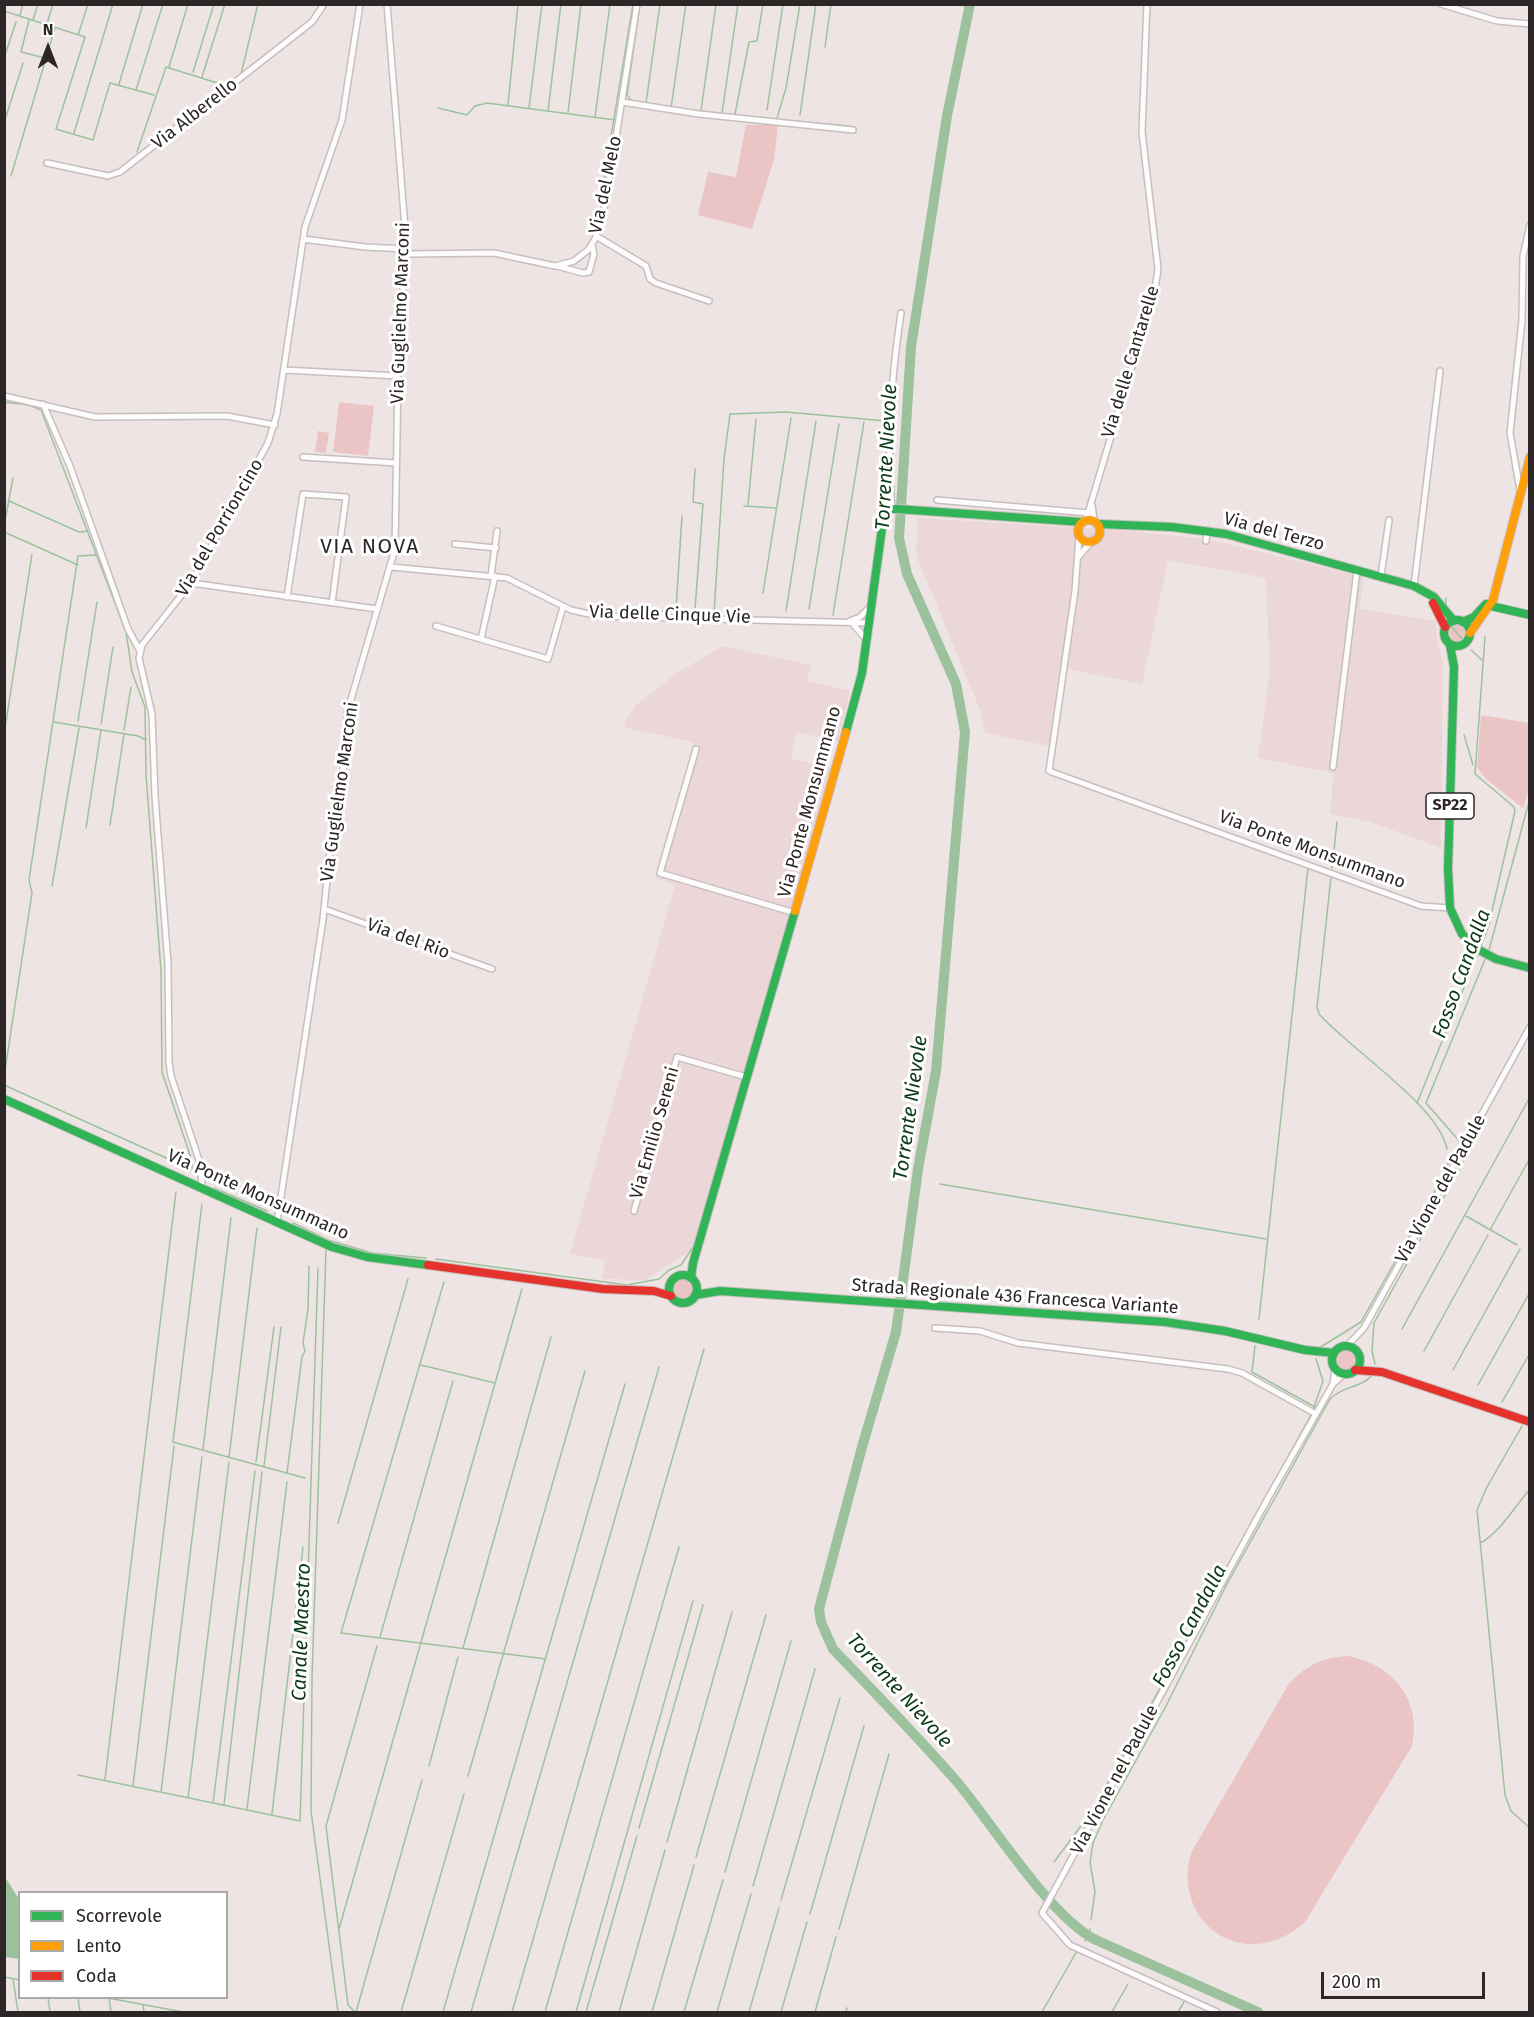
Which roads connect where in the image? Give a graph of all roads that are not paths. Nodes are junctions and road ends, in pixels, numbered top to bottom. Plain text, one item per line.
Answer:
1 (324, 4) edge
2 (360, 4) edge
3 (387, 4) edge
4 (637, 4) edge
5 (1147, 4) edge
6 (1441, 4) edge
7 (1530, 24) edge
8 (622, 102) junction
9 (853, 130) dead end
10 (47, 163) dead end
11 (1530, 225) edge
12 (596, 236) junction
13 (303, 238) junction
14 (592, 245) junction
15 (406, 252) junction
16 (555, 266) junction
17 (709, 301) dead end
18 (901, 313) dead end
19 (284, 370) junction
20 (1440, 371) dead end
21 (398, 376) junction
22 (4, 396) edge
23 (43, 404) junction
24 (274, 425) junction
25 (303, 457) dead end
26 (1530, 457) edge
27 (396, 463) junction
28 (1527, 478) edge
29 (1520, 491) junction
30 (937, 500) dead end
31 (1092, 503) junction
32 (894, 509) junction
33 (1057, 517) junction
34 (1090, 520) junction
35 (1389, 520) dead end
36 (1123, 524) junction
37 (1207, 530) junction
38 (497, 531) dead end
39 (1079, 533) junction
40 (1100, 534) junction
41 (1206, 541) dead end
42 (1091, 542) junction
43 (455, 544) dead end
44 (496, 548) junction
45 (1078, 557) junction
46 (392, 567) junction
47 (1357, 570) junction
48 (494, 576) junction
49 (1381, 576) junction
50 (191, 584) junction
51 (1418, 588) junction
52 (1496, 588) junction
53 (287, 597) junction
54 (332, 603) junction
55 (871, 606) junction
56 (1491, 606) junction
57 (563, 607) junction
58 (377, 609) junction
59 (1530, 615) edge
60 (849, 621) junction
61 (1454, 621) junction
62 (1463, 622) junction
63 (869, 623) junction
64 (436, 626) dead end
65 (1445, 627) junction
66 (1470, 633) junction
67 (481, 639) junction
68 (867, 640) junction
69 (1450, 645) junction
70 (1460, 646) junction
71 (140, 651) junction
72 (1454, 667) junction
73 (696, 749) dead end
74 (1334, 767) dead end
75 (1450, 908) junction
76 (324, 909) junction
77 (795, 913) junction
78 (492, 969) dead end
79 (1530, 970) edge
80 (1530, 1027) edge
81 (746, 1077) junction
82 (4, 1099) edge
83 (202, 1188) junction
84 (634, 1210) dead end
85 (277, 1223) junction
86 (693, 1263) junction
87 (683, 1275) junction
88 (694, 1281) junction
89 (669, 1285) junction
90 (654, 1291) junction
91 (720, 1292) junction
92 (695, 1295) junction
93 (670, 1296) junction
94 (935, 1328) dead end
95 (1347, 1346) junction
96 (1305, 1350) junction
97 (1334, 1353) junction
98 (1359, 1358) junction
99 (1333, 1366) junction
100 (1355, 1370) junction
101 (1382, 1372) junction
102 (1344, 1374) junction
103 (1333, 1384) junction
104 (1316, 1414) junction
105 (1530, 1422) edge
106 (1217, 2013) edge

1 - 10 street, Via Alberello
2 - 13 street, Via del Porrioncino
3 - 15 street, Via Guglielmo Marconi
4 - 8 street, Via del Melo
5 - 31 street, Via delle Cantarelle
6 - 7 street
8 - 9 street
8 - 12 street, Via del Melo
11 - 29 street
12 - 14 street, Via del Melo
12 - 17 street
13 - 15 street
13 - 19 street, Via del Porrioncino
14 - 16 street, Via del Melo
14 - 16 street
15 - 16 street
15 - 21 street, Via Guglielmo Marconi
18 - 32 street
19 - 21 street
19 - 24 street, Via del Porrioncino
20 - 51 street
21 - 27 street, Via Guglielmo Marconi
22 - 23 street
23 - 24 street
23 - 71 street
24 - 50 street, Via del Porrioncino
25 - 27 street
26 - 28 main road
27 - 46 street, Via Guglielmo Marconi
28 - 29 main road
29 - 52 main road
30 - 33 street
31 - 34 street, Via delle Cantarelle
31 - 34 street, Via delle Cantarelle
32 - 33 main road
32 - 55 main road, Via Ponte Monsummano
33 - 34 main road, Via del Terzo
33 - 39 main road
34 - 36 main road, Via del Terzo
34 - 39 main road
34 - 40 main road
35 - 49 street
36 - 37 main road, Via del Terzo
36 - 40 main road
37 - 41 street
37 - 47 main road, Via del Terzo
38 - 44 street
39 - 42 main road
39 - 45 street, Via Ponte Monsummano
40 - 42 main road
42 - 45 street
43 - 44 street
44 - 48 street
45 - 75 street, Via Ponte Monsummano
46 - 48 street, Via delle Cinque Vie
46 - 58 street, Via Guglielmo Marconi
47 - 49 main road, Via del Terzo
47 - 74 street
48 - 57 street, Via delle Cinque Vie
48 - 67 street
49 - 51 main road, Via del Terzo
50 - 53 street
50 - 71 street, Via del Porrioncino
51 - 61 main road
51 - 65 main road
52 - 56 main road
52 - 62 main road
53 - 54 street
53 - 54 street
54 - 58 street
55 - 60 street
55 - 63 main road, Via Ponte Monsummano
56 - 59 main road
56 - 66 main road
57 - 60 street, Via delle Cinque Vie
57 - 67 street
58 - 76 street, Via Guglielmo Marconi
60 - 63 street, Via delle Cinque Vie
60 - 68 street
61 - 62 main road
61 - 65 main road
62 - 66 main road
63 - 68 main road, Via Ponte Monsummano
64 - 67 street
65 - 69 main road, SP22
66 - 70 main road, SP22
68 - 77 main road, Via Ponte Monsummano
69 - 70 main road
69 - 72 main road, SP22
70 - 72 main road, SP22
71 - 83 street
72 - 75 main road, SP22
73 - 77 street
75 - 79 main road, SP22
76 - 78 street, Via del Rio
76 - 85 street, Via Guglielmo Marconi
77 - 81 main road, Via Ponte Monsummano
80 - 95 street, Via Vione del Padule
81 - 84 street, Via Emilio Sereni
81 - 86 main road, Via Ponte Monsummano
82 - 83 main road, Via Ponte Monsummano
83 - 85 main road, Via Ponte Monsummano
85 - 90 main road, Via Ponte Monsummano
86 - 87 main road
86 - 88 main road, Via Ponte Monsummano
87 - 88 main road
87 - 89 main road
88 - 91 main road
88 - 92 main road
89 - 90 main road
89 - 93 main road
90 - 93 main road
91 - 92 main road
91 - 96 main road, Strada Regionale 436 Francesca Variante
92 - 93 main road
94 - 104 street
95 - 97 main road
95 - 98 main road
96 - 97 main road
96 - 99 main road
97 - 99 main road
98 - 100 main road
98 - 101 main road
99 - 102 main road
99 - 103 street, Via Vione nel Padule
100 - 101 main road
100 - 102 main road
101 - 105 main road
102 - 103 street
103 - 104 street, Via Vione nel Padule
104 - 106 street, Via Vione nel Padule

